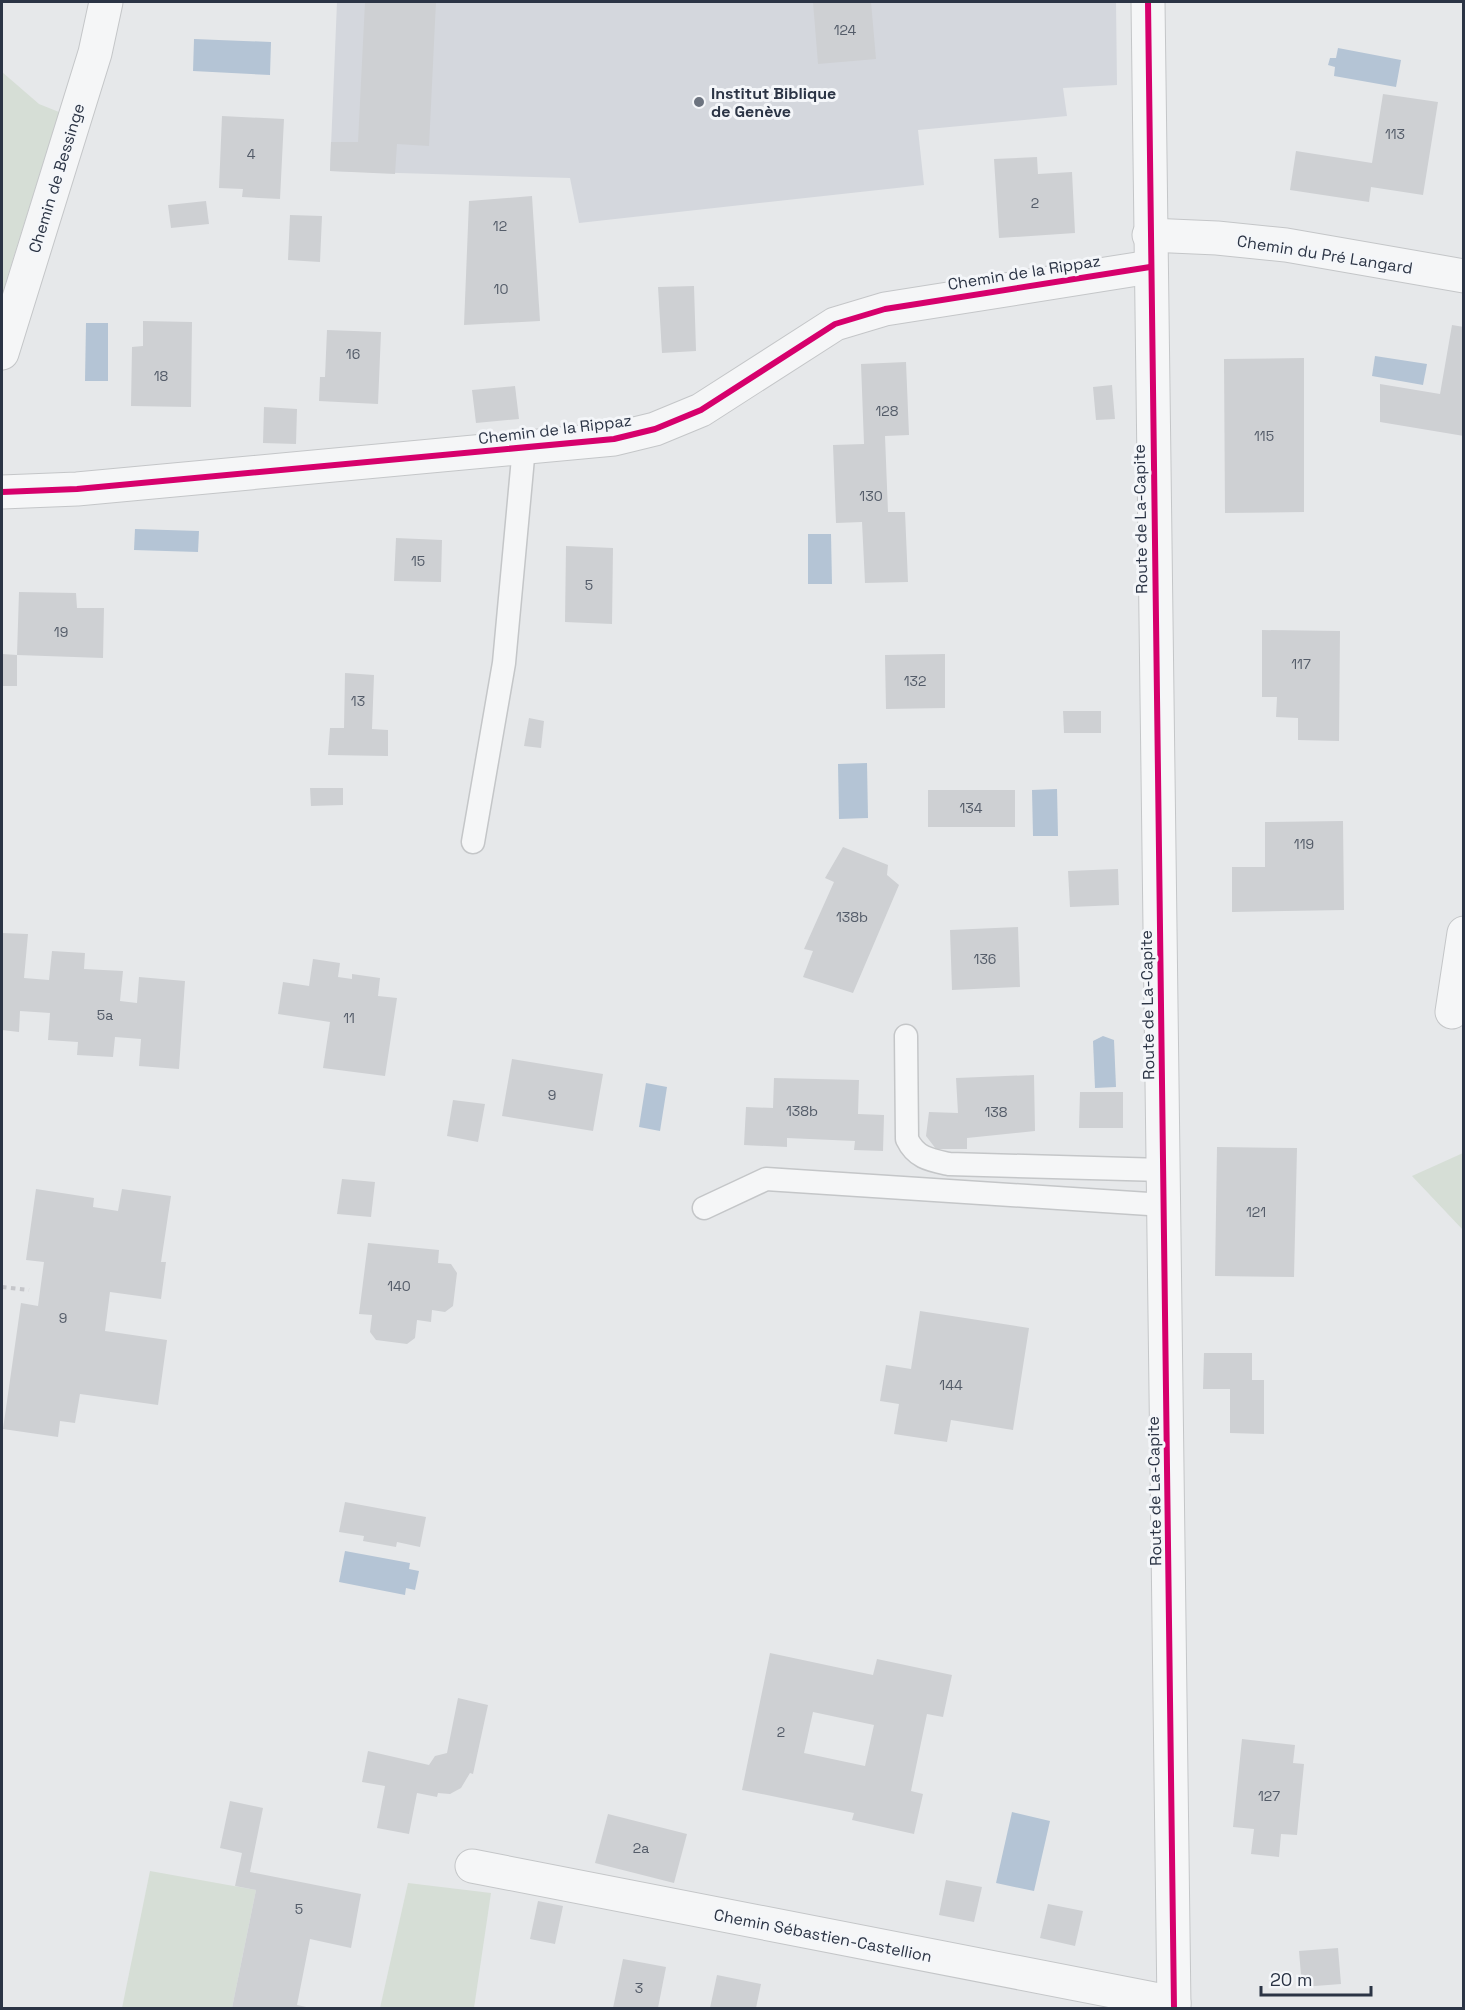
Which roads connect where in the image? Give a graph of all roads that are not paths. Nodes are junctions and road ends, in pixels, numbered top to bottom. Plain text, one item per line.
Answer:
1 (106, 2) edge
2 (1148, 2) edge
3 (1150, 251) junction
4 (1464, 276) edge
5 (2, 353) edge
6 (524, 447) junction
7 (2, 492) edge
8 (473, 842) dead end
9 (1464, 933) edge
10 (1452, 1011) dead end
11 (906, 1036) dead end
12 (1163, 1170) junction
13 (1164, 1205) junction
14 (704, 1208) dead end
15 (472, 1866) dead end
16 (1174, 2006) edge

1 - 5 street, Chemin de Bessinge
2 - 3 street, Route de La-Capite
3 - 4 street, Chemin du Pré Langard
3 - 6 street, Chemin de la Rippaz
3 - 12 street, Route de La-Capite
6 - 7 street, Chemin de la Rippaz
6 - 8 lane
9 - 10 street
11 - 12 lane
12 - 13 street, Route de La-Capite
13 - 14 lane
13 - 16 street, Route de La-Capite
15 - 16 street, Chemin Sébastien-Castellion

